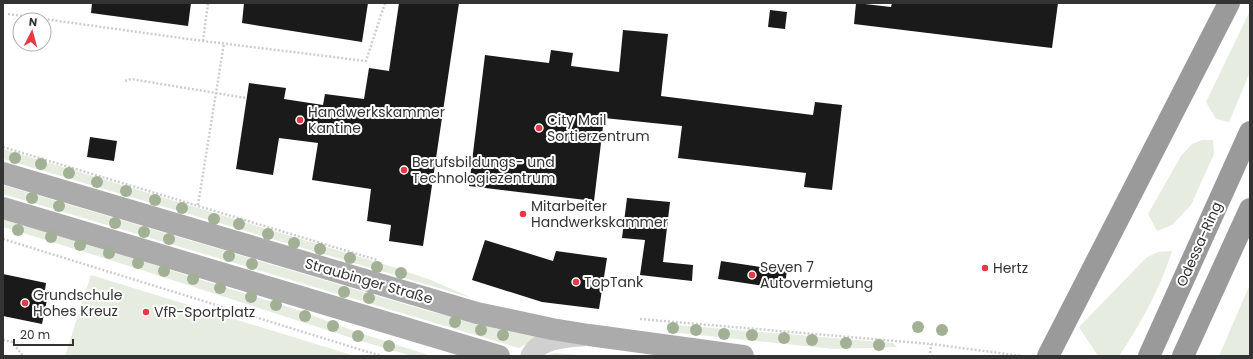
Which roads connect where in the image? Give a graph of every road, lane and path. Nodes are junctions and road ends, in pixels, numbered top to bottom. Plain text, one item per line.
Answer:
1 (208, 3) edge
2 (385, 3) edge
3 (1229, 3) edge
4 (8, 14) dead end
5 (203, 41) junction
6 (224, 43) junction
7 (125, 81) dead end
8 (216, 94) junction
9 (246, 98) dead end
10 (1250, 132) edge
11 (3, 147) edge
12 (3, 173) edge
13 (198, 205) junction
14 (3, 208) edge
15 (1250, 209) edge
16 (3, 239) edge
17 (379, 260) dead end
18 (633, 318) dead end
19 (589, 335) junction
20 (3, 340) edge
21 (931, 344) junction
22 (930, 353) dead end
23 (22, 356) edge
24 (381, 356) edge
25 (499, 356) edge
26 (531, 356) edge
27 (743, 356) edge
28 (1022, 356) edge
29 (1048, 356) edge
30 (1149, 356) edge
31 (1183, 356) edge

1 - 5 path
2 - 6 path
3 - 29 highway
4 - 5 path
5 - 6 path
6 - 8 path
7 - 8 path
8 - 9 path
8 - 13 path
10 - 30 highway, Odessa-Ring
11 - 13 path
12 - 19 main road, Straubinger Straße
13 - 17 path
14 - 25 main road
15 - 31 highway
16 - 24 path
18 - 21 path
19 - 26 street
19 - 27 main road, Straubinger Straße
20 - 23 path
21 - 22 path
21 - 28 path

